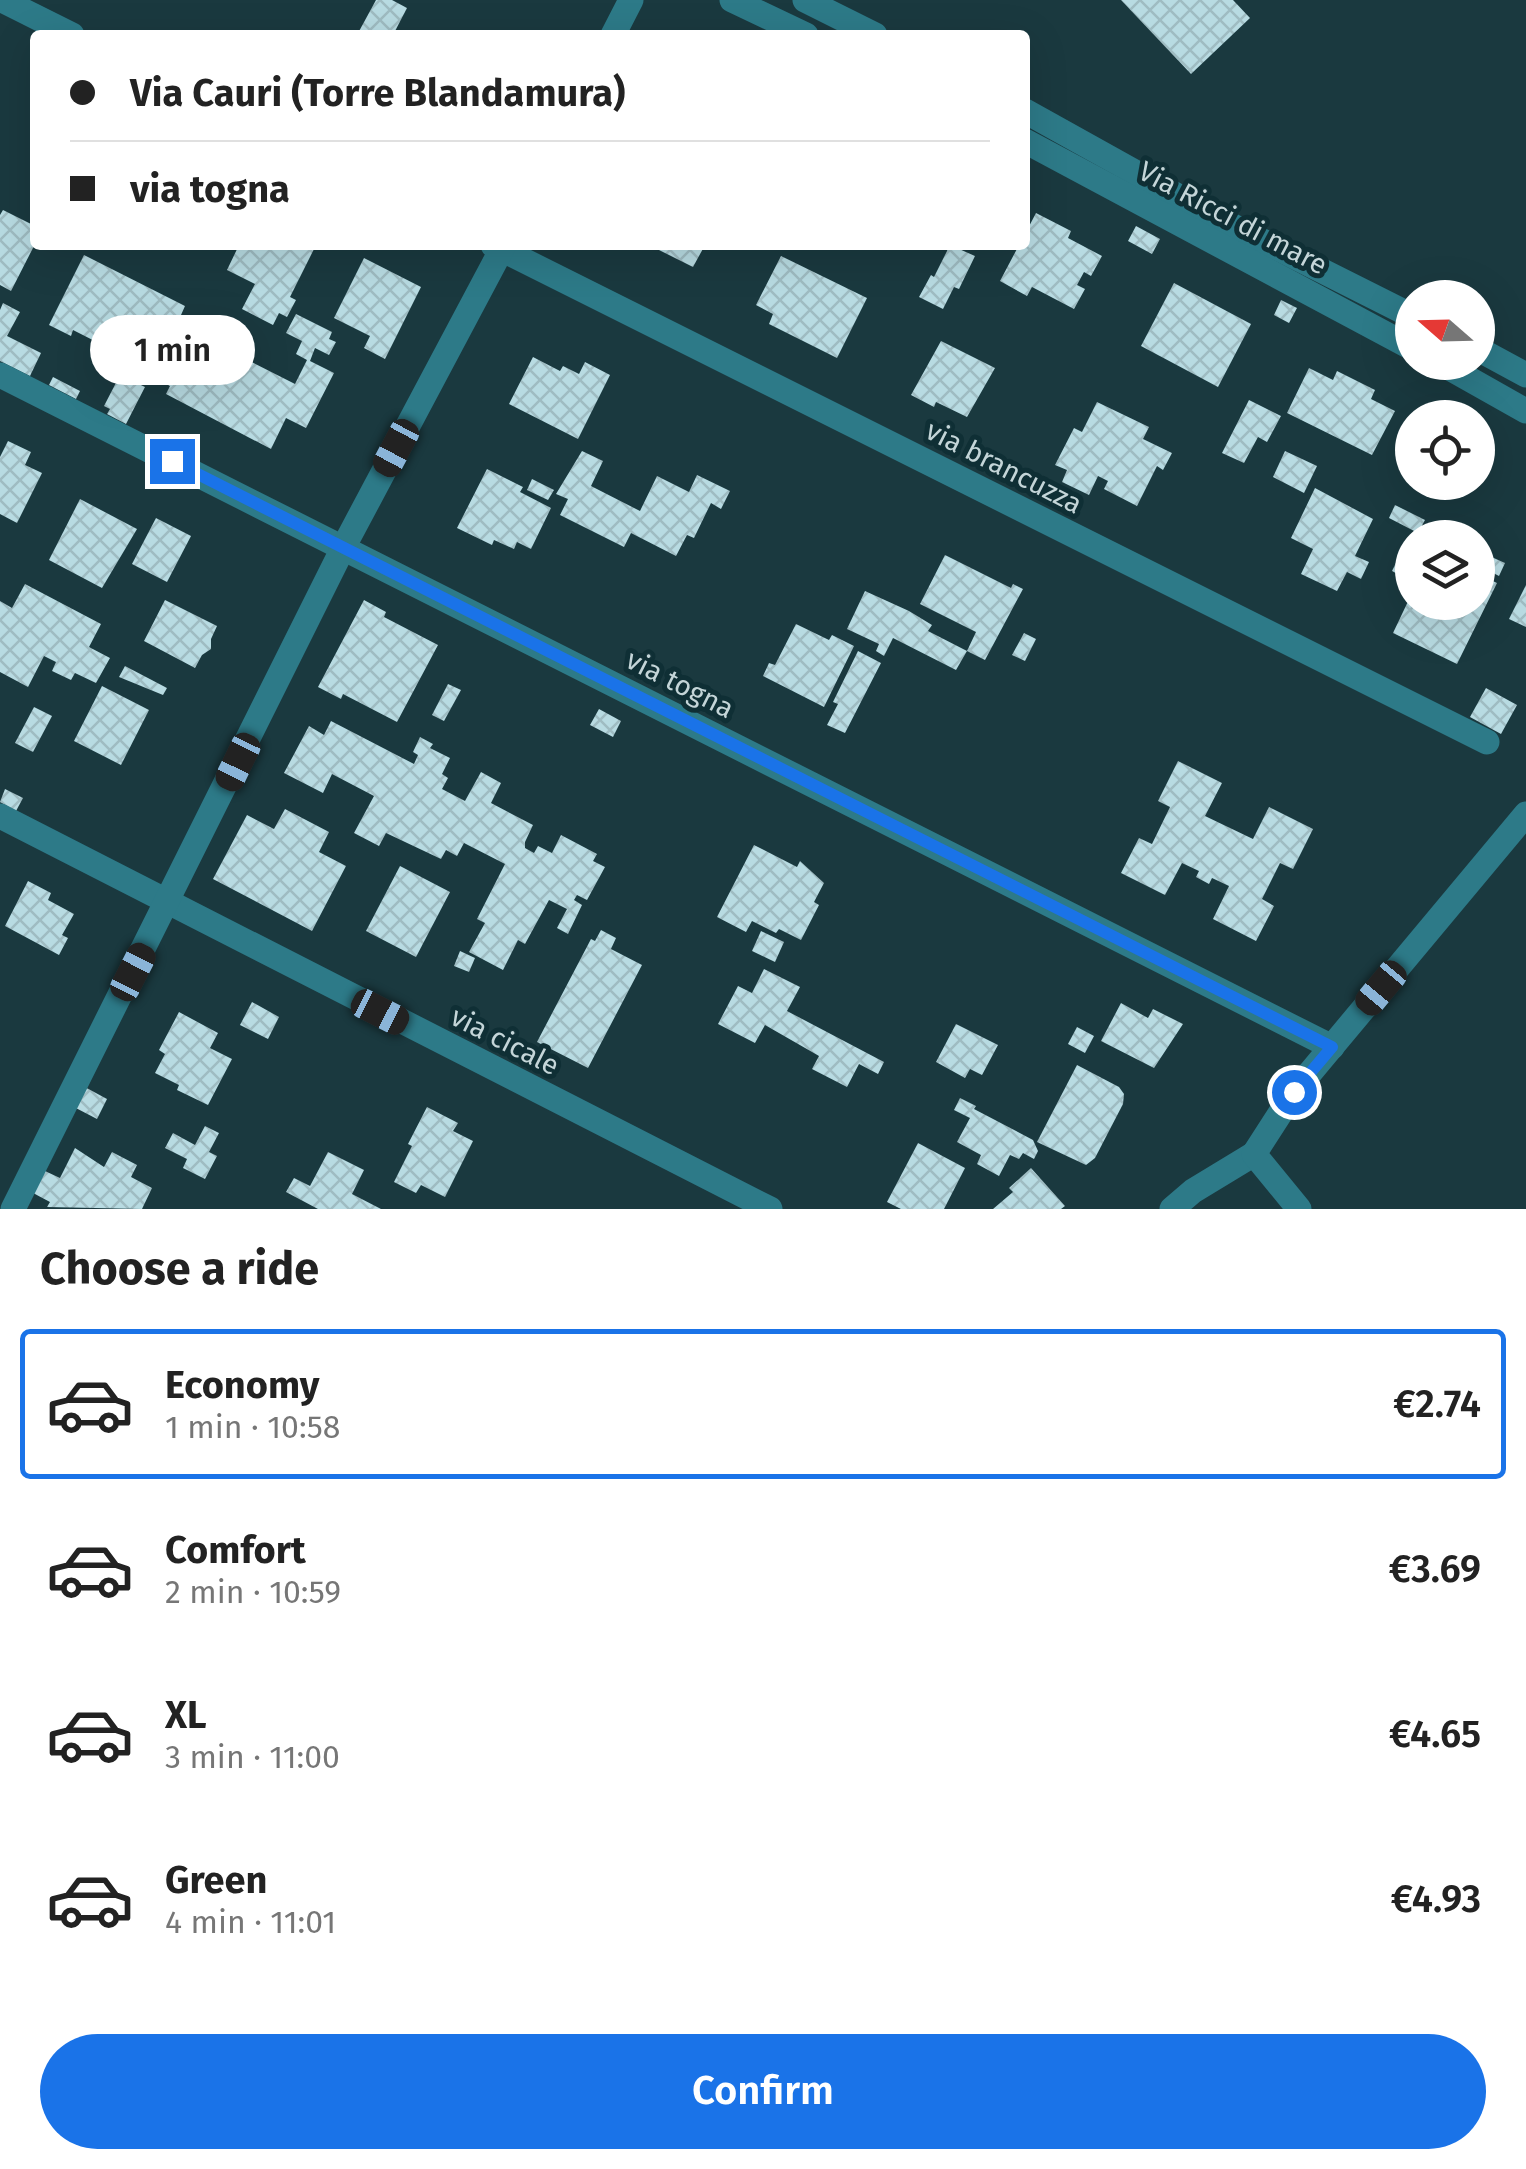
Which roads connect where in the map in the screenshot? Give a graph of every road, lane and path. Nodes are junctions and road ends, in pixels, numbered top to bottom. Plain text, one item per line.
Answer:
1 (2, 0) edge
2 (631, 0) edge
3 (732, 0) edge
4 (805, 0) edge
5 (62, 30) edge
6 (615, 30) edge
7 (795, 30) edge
8 (865, 30) edge
9 (1030, 113) edge
10 (1030, 143) edge
11 (1214, 229) junction
12 (498, 250) edge
13 (508, 250) edge
14 (1395, 309) edge
15 (1395, 338) edge
16 (1495, 358) edge
17 (0, 375) edge
18 (1526, 375) edge
19 (1471, 380) edge
20 (1526, 411) edge
21 (343, 548) junction
22 (1487, 742) dead end
23 (1526, 814) edge
24 (0, 816) edge
25 (168, 904) junction
26 (1332, 1047) junction
27 (1254, 1154) junction
28 (12, 1209) edge
29 (770, 1209) edge
30 (1172, 1209) edge
31 (1300, 1209) edge

1 - 5 street
2 - 6 street
3 - 7 street
4 - 8 street
9 - 11 street
10 - 11 street, Via Ricci di mare
11 - 14 street
11 - 15 street, Via Ricci di mare
12 - 21 street
13 - 22 street, via brancuzza
16 - 18 street
17 - 21 street, via togna
19 - 20 street
21 - 25 street
21 - 26 street, via togna
23 - 26 street
24 - 25 street, via cicale
25 - 28 street
25 - 29 street, via cicale
26 - 27 street
27 - 30 street
27 - 31 street

